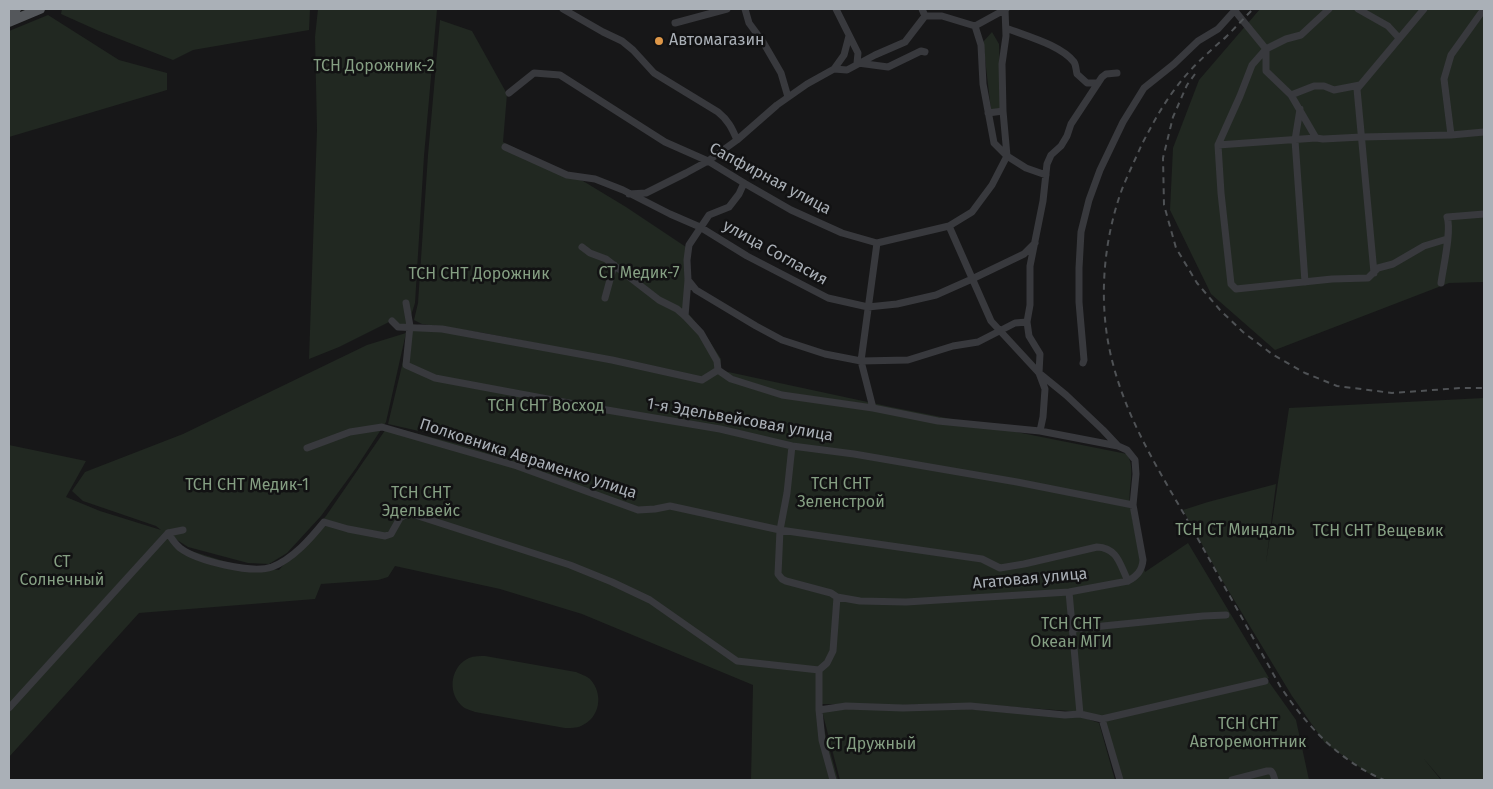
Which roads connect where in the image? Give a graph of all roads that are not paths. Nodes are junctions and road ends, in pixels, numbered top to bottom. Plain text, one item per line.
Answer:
1 (16, 9) edge
2 (40, 9) edge
3 (563, 9) edge
4 (727, 9) edge
5 (745, 9) edge
6 (836, 9) edge
7 (922, 9) edge
8 (1006, 9) edge
9 (1329, 9) edge
10 (1358, 9) edge
11 (1424, 9) edge
12 (1236, 10) edge
13 (9, 12) edge
14 (1480, 12) edge
15 (925, 16) junction
16 (9, 22) edge
17 (675, 23) dead end
18 (975, 26) junction
19 (1006, 28) junction
20 (850, 36) junction
21 (1399, 38) junction
22 (1266, 50) junction
23 (925, 52) dead end
24 (857, 63) junction
25 (834, 69) junction
26 (1117, 73) dead end
27 (1098, 83) junction
28 (1360, 85) junction
29 (509, 93) dead end
30 (1291, 95) junction
31 (788, 98) junction
32 (1300, 109) junction
33 (1003, 111) junction
34 (988, 113) junction
35 (1484, 132) edge
36 (1450, 135) junction
37 (1362, 137) junction
38 (1316, 138) junction
39 (736, 140) junction
40 (1295, 140) junction
41 (1218, 145) junction
42 (505, 147) dead end
43 (1007, 156) junction
44 (708, 160) junction
45 (1046, 175) junction
46 (744, 184) junction
47 (629, 194) junction
48 (1484, 214) edge
49 (949, 226) junction
50 (700, 227) junction
51 (1447, 239) junction
52 (877, 242) junction
53 (1035, 243) junction
54 (582, 248) dead end
55 (614, 265) junction
56 (1374, 273) junction
57 (972, 279) junction
58 (688, 280) junction
59 (1305, 282) junction
60 (1441, 283) dead end
61 (605, 298) dead end
62 (406, 303) dead end
63 (868, 307) junction
64 (685, 316) junction
65 (392, 321) dead end
66 (1027, 322) junction
67 (410, 326) junction
68 (999, 330) junction
69 (861, 360) junction
70 (1083, 363) dead end
71 (718, 370) junction
72 (1039, 374) junction
73 (873, 408) junction
74 (1040, 430) junction
75 (792, 446) junction
76 (1118, 446) junction
77 (307, 448) dead end
78 (1132, 505) junction
79 (183, 530) dead end
80 (780, 530) junction
81 (168, 533) junction
82 (1128, 581) junction
83 (1069, 592) junction
84 (837, 597) junction
85 (1226, 615) dead end
86 (1073, 629) junction
87 (819, 670) junction
88 (1265, 681) dead end
89 (9, 708) edge
90 (819, 710) junction
91 (1080, 714) junction
92 (1102, 719) junction
93 (834, 780) edge
94 (1120, 780) edge
95 (1232, 780) edge
96 (1275, 780) edge

1 - 13 main road
2 - 16 main road
3 - 39 street
4 - 17 street
5 - 31 street
6 - 20 street
7 - 15 street
8 - 18 street
8 - 19 street
9 - 22 street
10 - 21 street
11 - 21 street
12 - 22 street
12 - 70 street
14 - 36 street
15 - 18 street
15 - 24 street
18 - 34 street
19 - 27 street
19 - 33 street
20 - 24 street
20 - 25 street
21 - 28 street
22 - 30 street
22 - 41 street
23 - 24 street
24 - 25 street
25 - 31 street
26 - 27 street
27 - 45 street
28 - 30 street
28 - 37 street
29 - 44 street, Сапфирная улица
30 - 32 street
31 - 39 street
32 - 38 street
32 - 40 street
33 - 34 street
33 - 43 street
34 - 43 street
35 - 36 street
36 - 37 street
37 - 38 street
37 - 56 street
38 - 40 street
39 - 44 street
40 - 41 street
40 - 59 street
41 - 59 street
42 - 47 street, улица Согласия
43 - 45 street
43 - 49 street, Сапфирная улица
44 - 46 street, Сапфирная улица
44 - 47 street
45 - 53 street
46 - 50 street
46 - 52 street, Сапфирная улица
47 - 50 street, улица Согласия
48 - 51 street
49 - 52 street, Сапфирная улица
49 - 57 street
50 - 58 street
50 - 63 street, улица Согласия
51 - 56 street
51 - 60 street
52 - 63 street
53 - 57 street, улица Согласия
53 - 66 street
54 - 55 street
55 - 61 street
55 - 64 street
56 - 59 street
57 - 63 street, улица Согласия
57 - 68 street
58 - 64 street
58 - 69 street
62 - 67 street, 1-я Эдельвейсовая улица
63 - 69 street
64 - 71 street
65 - 67 street
66 - 68 street
66 - 72 street
67 - 71 street
67 - 75 street, 1-я Эдельвейсовая улица
68 - 69 street
68 - 72 street
69 - 73 street
71 - 73 street
72 - 74 street
72 - 76 street
73 - 74 street
74 - 76 street
75 - 78 street, 1-я Эдельвейсовая улица
75 - 80 street, Агатовая улица
76 - 78 street
77 - 80 street, Полковника Авраменко улица
78 - 82 street
79 - 81 street
80 - 82 street, Полковника Авраменко улица
80 - 84 street, Агатовая улица
81 - 87 street
81 - 89 street
82 - 83 street, Агатовая улица
83 - 84 street, Агатовая улица
83 - 86 street
84 - 87 street
85 - 86 street
86 - 91 street
87 - 90 street
88 - 92 street
90 - 91 street
90 - 93 street
91 - 92 street
92 - 94 street
95 - 96 street

